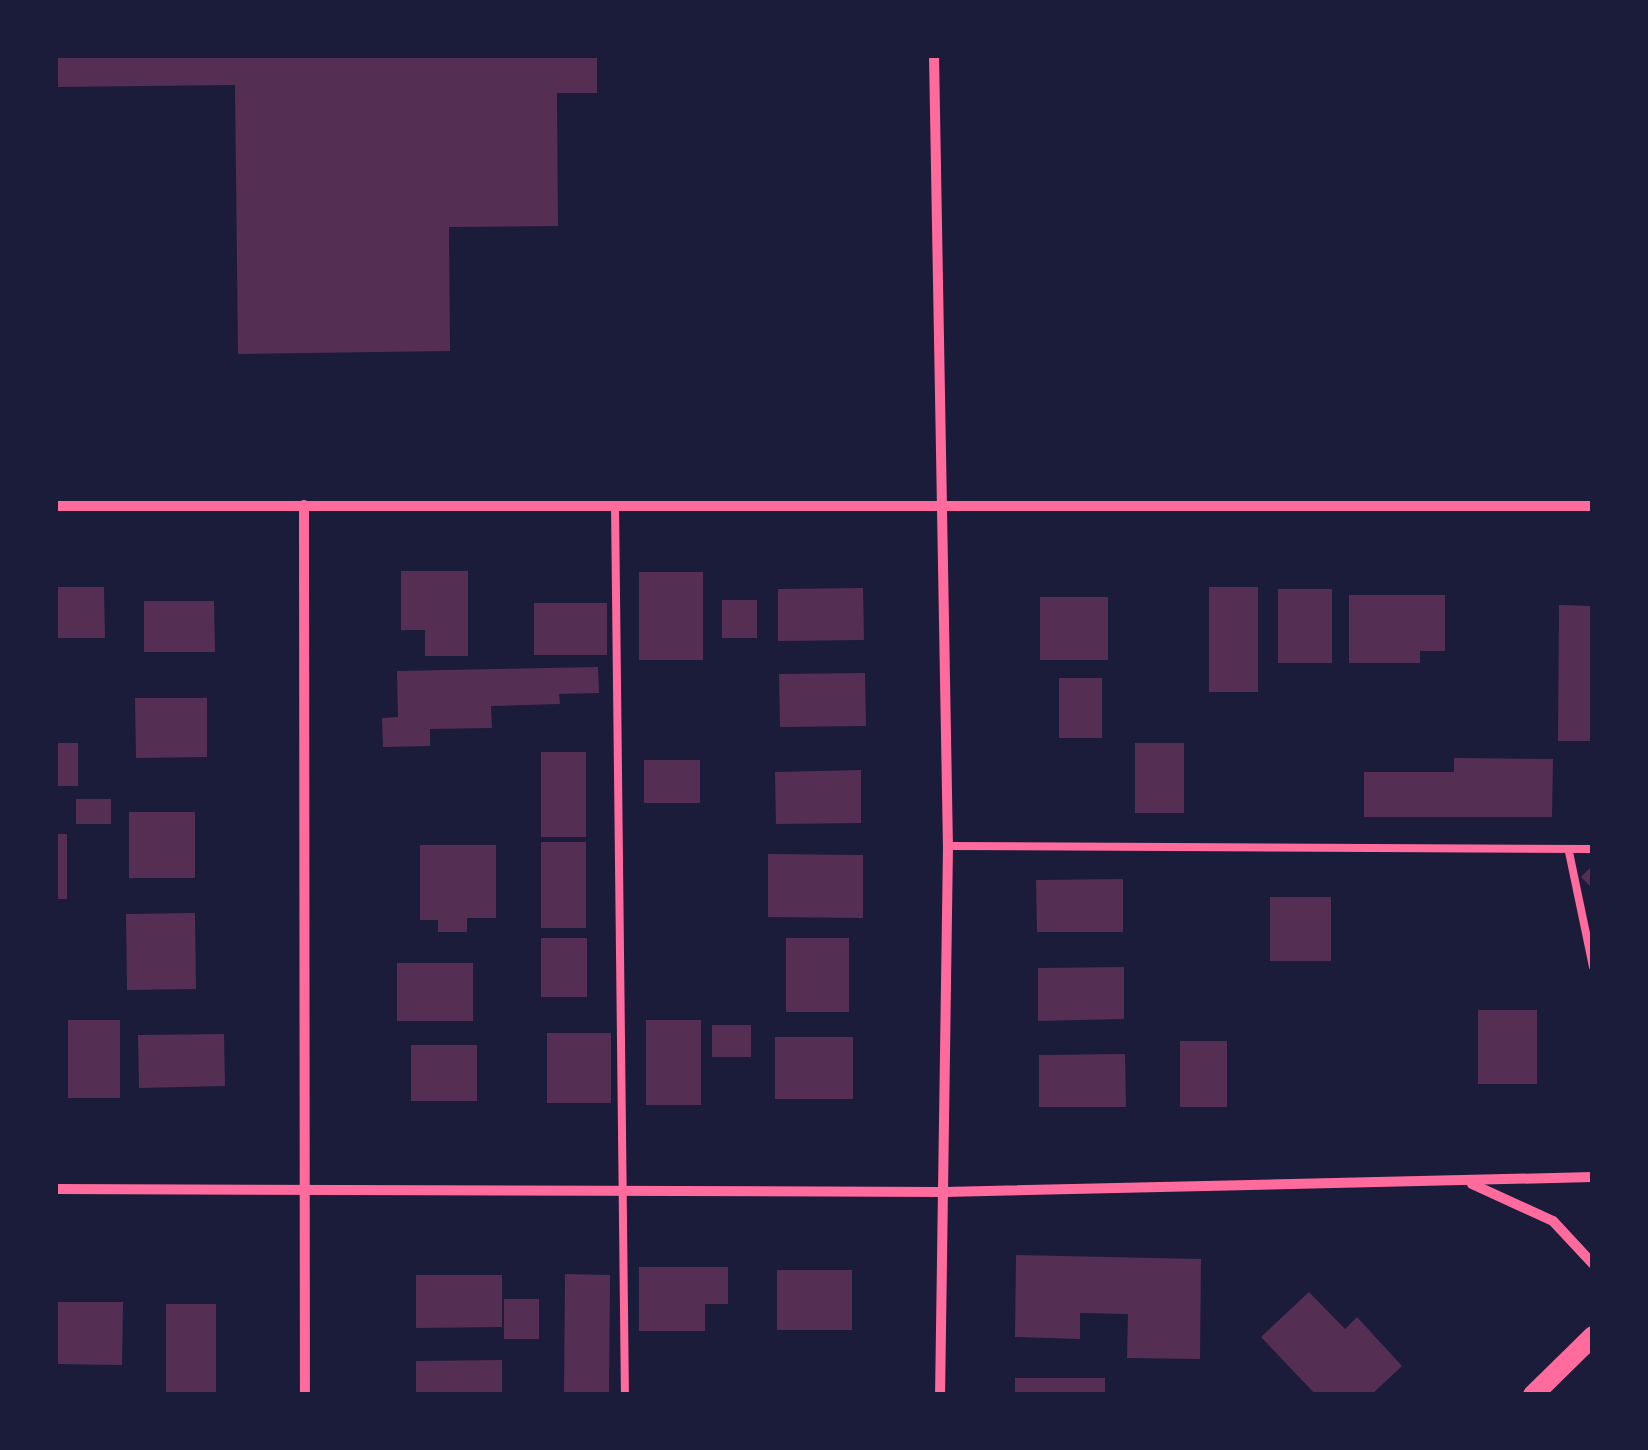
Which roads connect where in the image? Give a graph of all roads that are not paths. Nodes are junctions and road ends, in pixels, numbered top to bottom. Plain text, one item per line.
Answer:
1 (934, 55) edge
2 (615, 504) junction
3 (304, 505) junction
4 (55, 506) edge
5 (938, 506) junction
6 (1593, 506) edge
7 (948, 846) junction
8 (1593, 849) edge
9 (1569, 852) junction
10 (1593, 967) edge
11 (1593, 1178) edge
12 (1468, 1182) junction
13 (305, 1188) junction
14 (55, 1189) edge
15 (628, 1192) junction
16 (944, 1192) junction
17 (1593, 1264) edge
18 (1593, 1336) edge
19 (305, 1395) edge
20 (625, 1395) edge
21 (940, 1395) edge
22 (1533, 1395) edge

1 - 5 street
2 - 3 street
2 - 5 street
2 - 15 lane
3 - 4 street
3 - 13 street
5 - 6 street
5 - 7 street
7 - 9 lane
7 - 16 street
8 - 9 lane
9 - 10 lane
11 - 12 street
12 - 16 street
12 - 17 street
13 - 14 street
13 - 15 street
13 - 19 street
15 - 16 street
15 - 20 lane
16 - 21 street
18 - 22 main road

